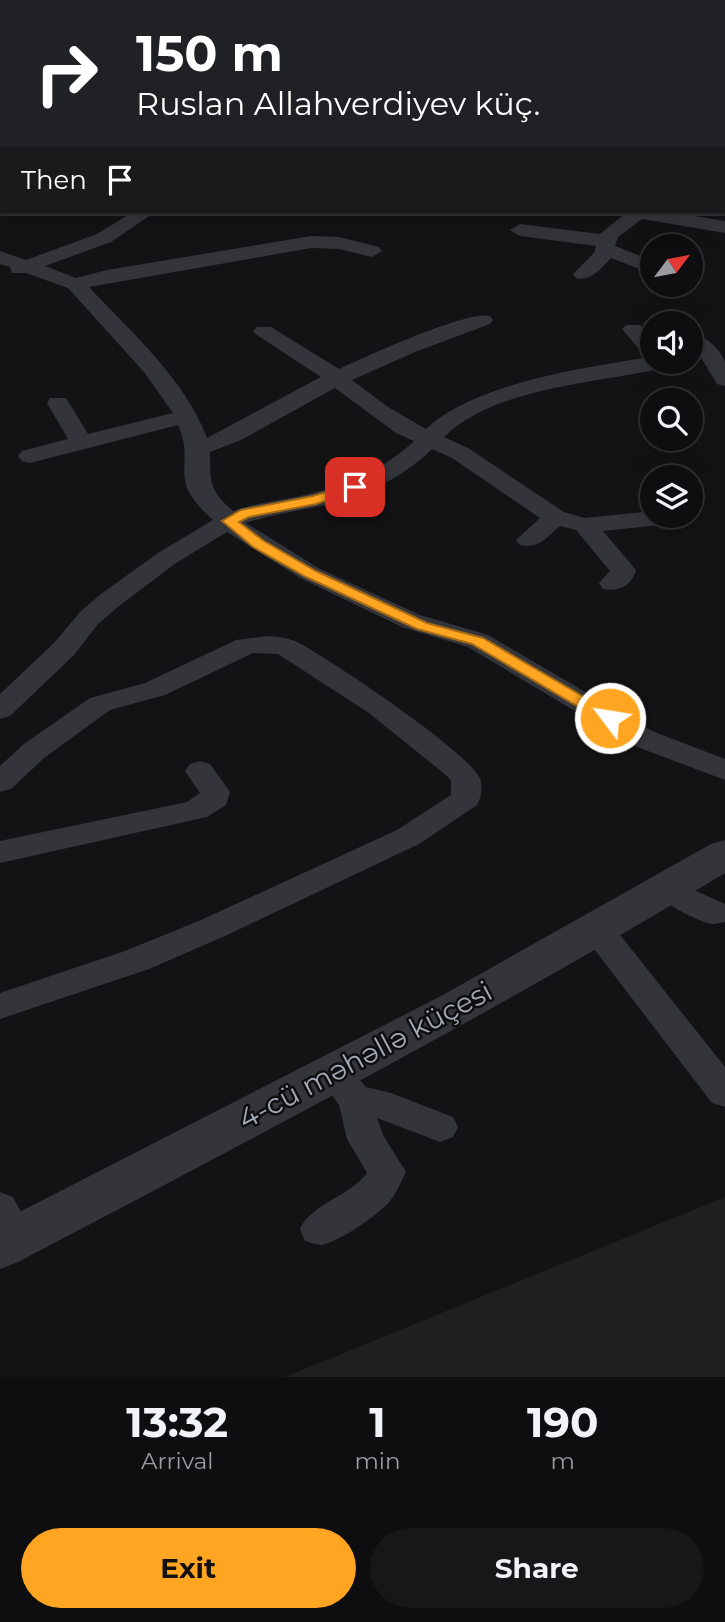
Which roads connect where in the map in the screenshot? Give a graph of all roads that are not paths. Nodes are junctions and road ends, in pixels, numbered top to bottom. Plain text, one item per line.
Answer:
1 (635, 214) edge
2 (650, 214) edge
3 (141, 215) edge
4 (725, 227) edge
5 (520, 230) dead end
6 (606, 245) junction
7 (373, 251) dead end
8 (0, 257) edge
9 (640, 262) edge
10 (27, 267) junction
11 (583, 274) dead end
12 (0, 276) edge
13 (75, 284) junction
14 (483, 320) dead end
15 (633, 329) dead end
16 (264, 331) dead end
17 (640, 337) edge
18 (703, 349) edge
19 (703, 363) edge
20 (640, 365) edge
21 (722, 367) edge
22 (339, 379) junction
23 (58, 403) dead end
24 (187, 416) junction
25 (430, 440) junction
26 (81, 441) junction
27 (198, 448) junction
28 (30, 456) dead end
29 (555, 517) junction
30 (640, 520) edge
31 (229, 521) junction
32 (585, 525) junction
33 (529, 540) dead end
34 (612, 583) dead end
35 (0, 710) edge
36 (725, 770) edge
37 (200, 771) dead end
38 (0, 782) edge
39 (0, 852) edge
40 (725, 854) edge
41 (667, 889) junction
42 (715, 913) dead end
43 (597, 929) junction
44 (0, 1006) edge
45 (344, 1088) junction
46 (725, 1093) edge
47 (440, 1127) dead end
48 (319, 1229) dead end
49 (5, 1231) edge

1 - 6 street
2 - 4 street
3 - 10 street
5 - 6 street
6 - 9 street
6 - 11 street
7 - 13 street
8 - 10 street
10 - 12 street
10 - 13 street
13 - 24 street
14 - 22 street
15 - 17 street
16 - 22 street
18 - 21 street
19 - 21 street
20 - 25 street
22 - 25 street
22 - 27 street
23 - 26 street
24 - 26 street
24 - 27 street
25 - 29 street
25 - 31 street
26 - 28 street
27 - 31 street
29 - 32 street
29 - 33 street
30 - 32 street
31 - 35 street
31 - 36 street
32 - 34 street
37 - 39 street
38 - 44 street
40 - 41 street, 4-cü məhəllə küçesi
41 - 42 street
41 - 43 street, 4-cü məhəllə küçesi
43 - 45 street, 4-cü məhəllə küçesi
43 - 46 street
45 - 47 street
45 - 48 street
45 - 49 street, 4-cü məhəllə küçesi

